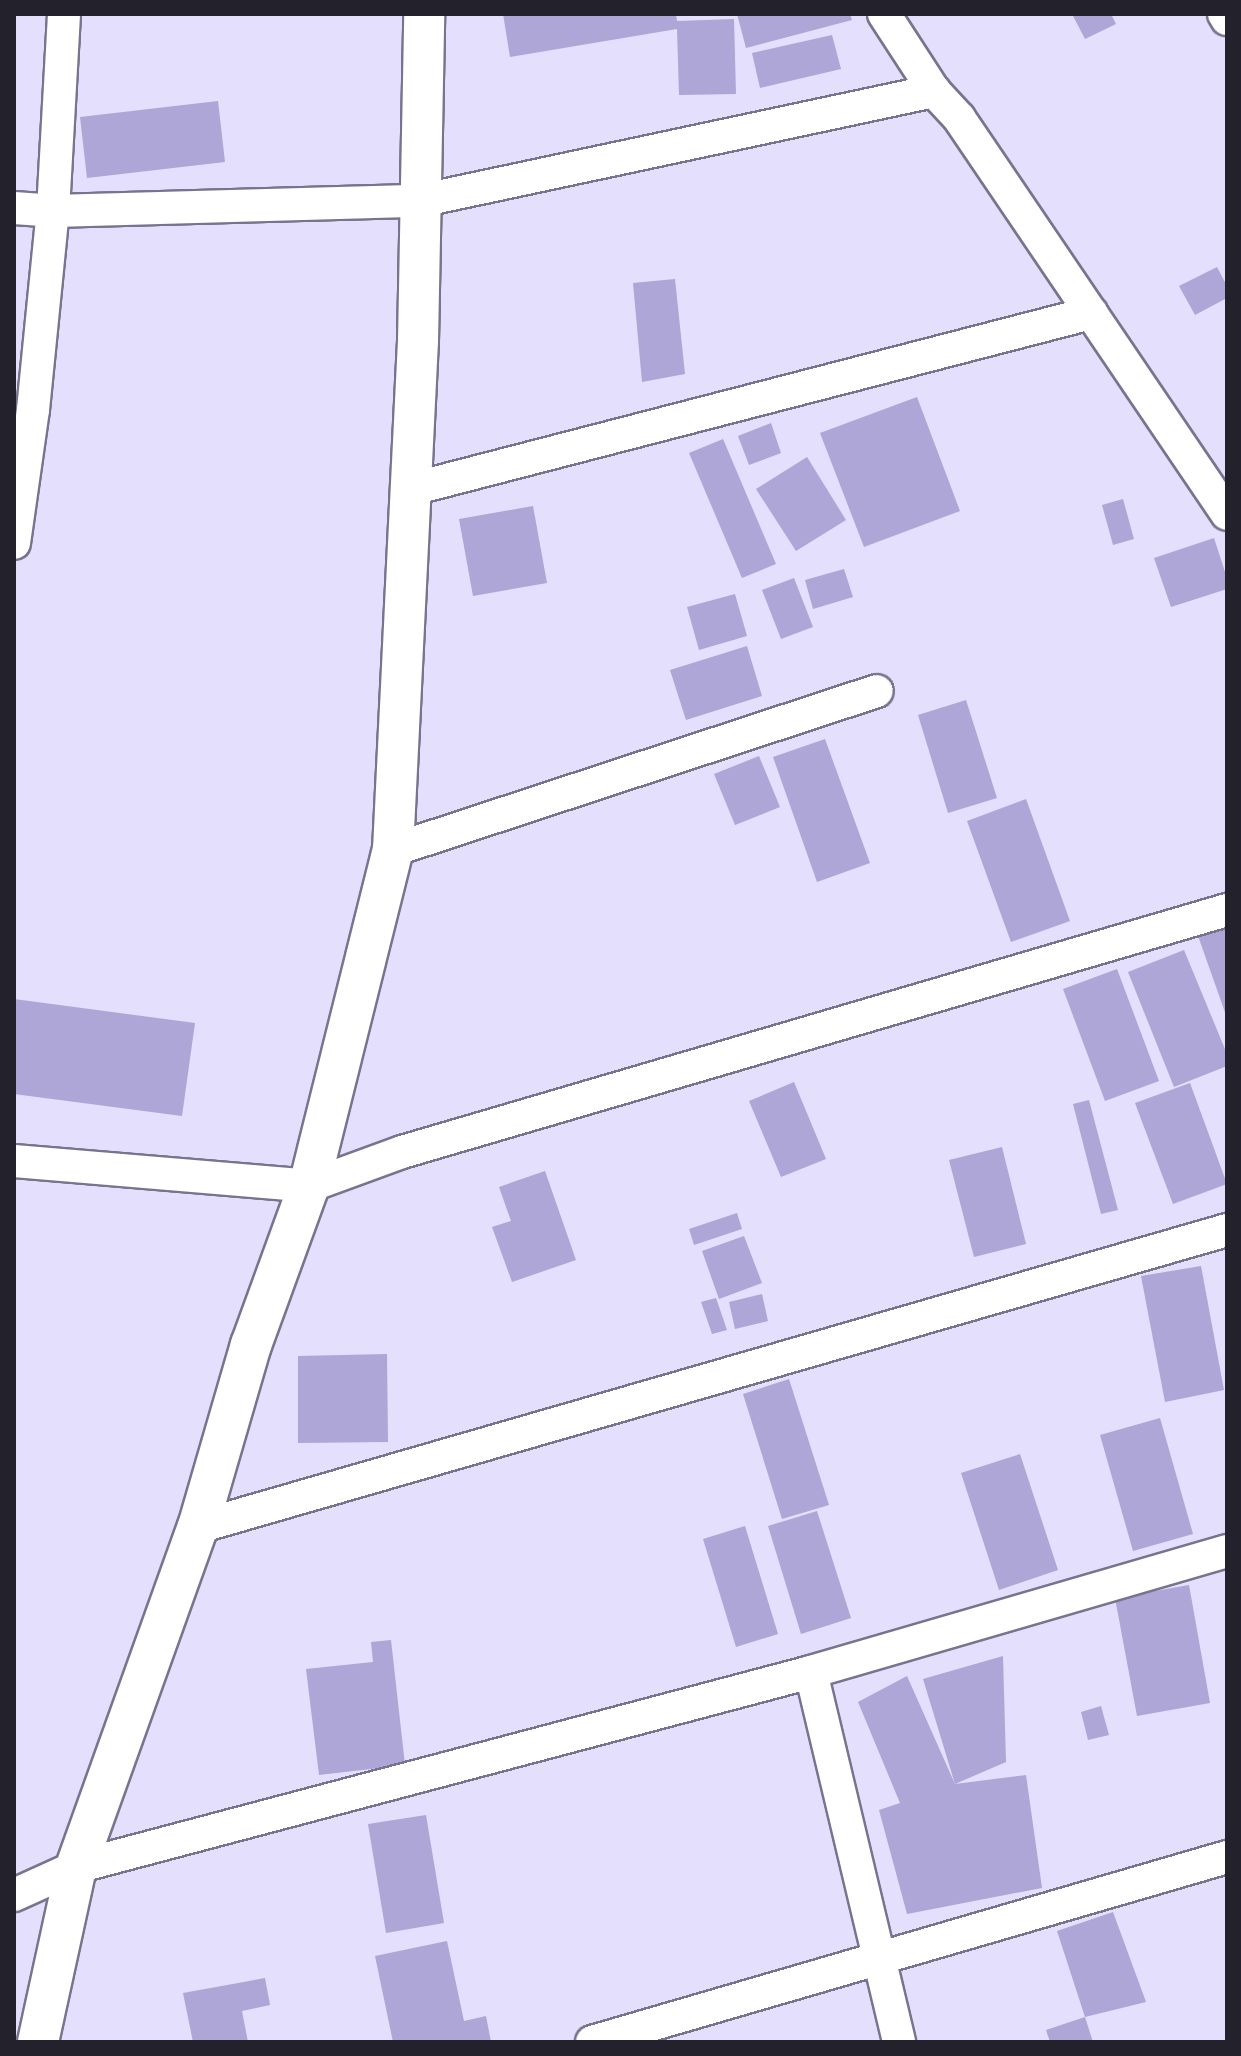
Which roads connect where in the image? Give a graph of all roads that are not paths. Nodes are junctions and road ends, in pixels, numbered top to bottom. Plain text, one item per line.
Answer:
1 (64, 14) edge
2 (424, 14) edge
3 (884, 14) edge
4 (1224, 14) edge
5 (1227, 19) edge
6 (934, 91) junction
7 (419, 201) junction
8 (14, 208) edge
9 (53, 211) junction
10 (1091, 313) junction
11 (408, 490) junction
12 (1227, 514) edge
13 (14, 543) edge
14 (877, 691) dead end
15 (393, 850) junction
16 (1227, 910) edge
17 (14, 1161) edge
18 (309, 1186) junction
19 (1227, 1230) edge
20 (198, 1527) junction
21 (1227, 1551) edge
22 (811, 1672) junction
23 (1227, 1857) edge
24 (76, 1867) junction
25 (14, 1895) edge
26 (881, 1958) junction
27 (38, 2042) edge
28 (595, 2042) edge
29 (899, 2042) edge

1 - 9 street
2 - 7 street
3 - 6 street
4 - 5 street
6 - 7 street
6 - 10 street
7 - 9 street
7 - 11 street
8 - 9 street
9 - 13 street
10 - 11 street
10 - 12 street
11 - 15 street
14 - 15 street
15 - 18 street
16 - 18 street
17 - 18 street
18 - 20 street
19 - 20 street
20 - 24 street
21 - 22 street
22 - 24 street
22 - 26 street
23 - 26 street
24 - 25 street
24 - 27 street
26 - 28 street
26 - 29 street

